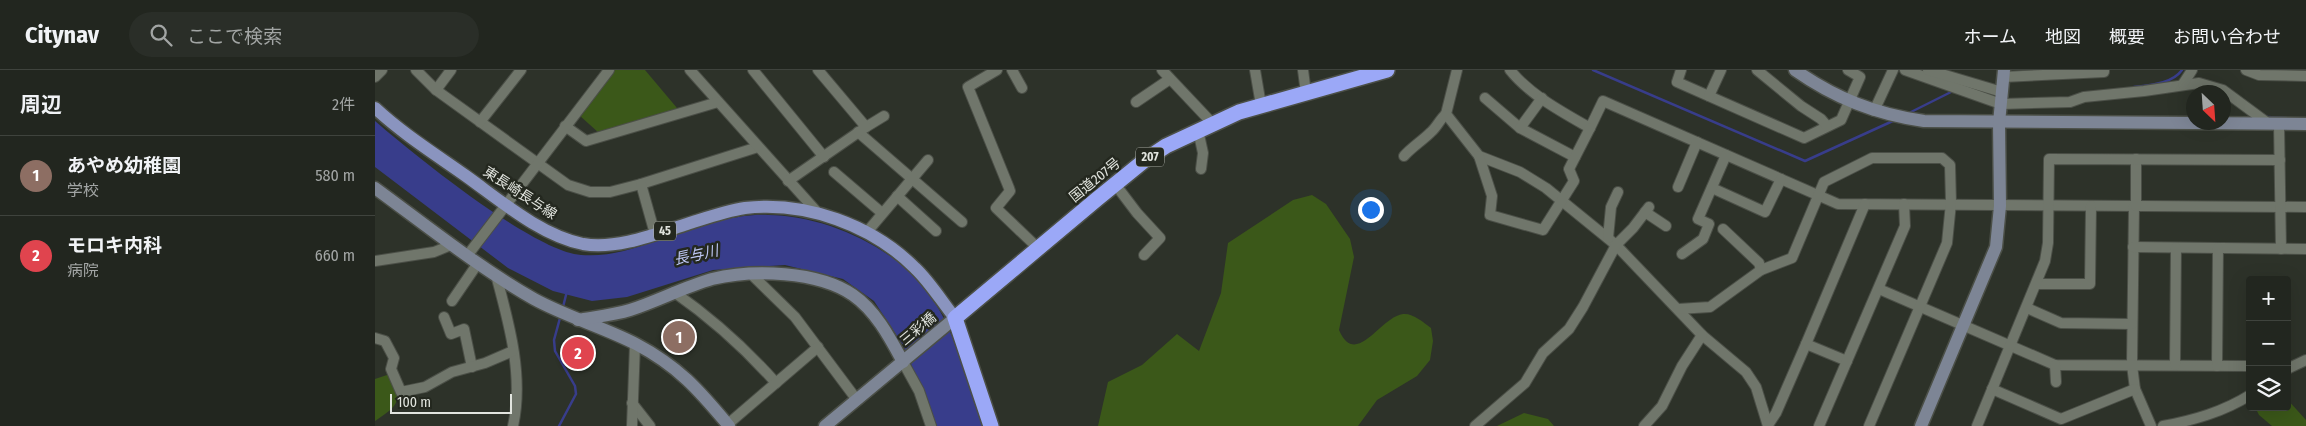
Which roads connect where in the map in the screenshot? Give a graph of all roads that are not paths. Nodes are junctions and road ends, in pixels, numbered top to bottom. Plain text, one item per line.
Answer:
1 (382, 70) edge
2 (416, 70) edge
3 (451, 70) edge
4 (521, 70) edge
5 (609, 70) edge
6 (690, 70) edge
7 (753, 70) edge
8 (818, 70) edge
9 (997, 70) edge
10 (1012, 70) edge
11 (1162, 70) edge
12 (1255, 70) edge
13 (1303, 70) edge
14 (1387, 70) edge
15 (1457, 70) edge
16 (1510, 70) edge
17 (1681, 70) edge
18 (1721, 70) edge
19 (1757, 70) edge
20 (1795, 70) edge
21 (1848, 70) edge
22 (1893, 70) edge
23 (1905, 70) edge
24 (1928, 70) edge
25 (2104, 70) edge
26 (2192, 70) edge
27 (2246, 70) edge
28 (2003, 73) edge
29 (2306, 76) edge
30 (375, 77) edge
31 (1170, 79) junction
32 (2183, 84) junction
33 (1022, 88) dead end
34 (436, 90) junction
35 (1306, 93) junction
36 (1709, 96) junction
37 (1485, 98) dead end
38 (1542, 98) junction
39 (2001, 98) junction
40 (718, 102) junction
41 (1136, 102) dead end
42 (1850, 102) junction
43 (1261, 105) junction
44 (375, 108) edge
45 (1874, 111) junction
46 (1446, 114) junction
47 (884, 116) dead end
48 (480, 122) junction
49 (1212, 123) junction
50 (1999, 123) junction
51 (2274, 124) junction
52 (2306, 124) edge
53 (565, 126) junction
54 (1827, 126) junction
55 (1520, 128) junction
56 (1590, 128) junction
57 (862, 129) junction
58 (1198, 130) junction
59 (1697, 142) junction
60 (758, 147) junction
61 (1726, 155) junction
62 (824, 156) junction
63 (1404, 156) dead end
64 (1479, 156) junction
65 (1575, 157) junction
66 (2136, 159) junction
67 (928, 160) dead end
68 (2279, 160) junction
69 (538, 162) junction
70 (1201, 169) dead end
71 (834, 172) dead end
72 (912, 178) junction
73 (1781, 179) junction
74 (788, 181) junction
75 (641, 184) junction
76 (1115, 184) junction
77 (1678, 186) dead end
78 (375, 188) edge
79 (1712, 188) junction
80 (1618, 192) dead end
81 (897, 196) junction
82 (1819, 196) junction
83 (1563, 201) junction
84 (1951, 203) junction
85 (1865, 204) junction
86 (1904, 204) junction
87 (2000, 206) junction
88 (2049, 206) junction
89 (2091, 206) junction
90 (2135, 206) junction
91 (2306, 206) edge
92 (504, 207) junction
93 (2279, 207) junction
94 (818, 213) junction
95 (882, 213) junction
96 (962, 222) dead end
97 (1666, 226) dead end
98 (1723, 229) dead end
99 (936, 231) dead end
100 (867, 232) junction
101 (655, 234) junction
102 (1612, 241) junction
103 (1751, 241) dead end
104 (451, 245) junction
105 (2133, 247) junction
106 (2176, 248) junction
107 (2218, 248) junction
108 (1039, 249) junction
109 (2281, 249) junction
110 (2306, 249) edge
111 (1747, 251) junction
112 (470, 253) junction
113 (1681, 254) dead end
114 (1144, 255) dead end
115 (375, 261) edge
116 (478, 263) junction
117 (1761, 270) junction
118 (751, 274) junction
119 (496, 275) junction
120 (2037, 284) junction
121 (1879, 290) junction
122 (674, 292) junction
123 (452, 301) dead end
124 (1919, 307) junction
125 (2027, 308) junction
126 (1677, 309) junction
127 (443, 317) dead end
128 (578, 320) junction
129 (953, 320) junction
130 (2132, 324) junction
131 (1964, 326) junction
132 (1702, 335) junction
133 (375, 338) edge
134 (635, 344) junction
135 (1806, 344) junction
136 (2009, 346) junction
137 (818, 347) junction
138 (513, 351) junction
139 (905, 360) junction
140 (2306, 360) edge
141 (1847, 362) junction
142 (2055, 365) junction
143 (2132, 365) junction
144 (2175, 365) junction
145 (2217, 366) junction
146 (2246, 366) edge
147 (2291, 366) edge
148 (472, 367) junction
149 (2056, 382) dead end
150 (776, 383) junction
151 (1992, 389) junction
152 (2135, 389) junction
153 (2246, 397) edge
154 (857, 400) junction
155 (632, 403) junction
156 (2186, 424) edge
157 (728, 425) edge
158 (929, 425) edge
159 (513, 426) edge
160 (631, 426) edge
161 (651, 426) edge
162 (825, 426) edge
163 (991, 426) edge
164 (1475, 426) edge
165 (1644, 426) edge
166 (1768, 426) edge
167 (1819, 426) edge
168 (1869, 426) edge
169 (1921, 426) edge
170 (1977, 426) edge
171 (2151, 426) edge
172 (2163, 426) edge

1 - 30 street
2 - 34 street
3 - 34 street
4 - 48 street
5 - 53 street
6 - 40 street
7 - 62 street
8 - 57 street
9 - 108 street
10 - 33 street
11 - 31 street
12 - 43 street
13 - 35 street
14 - 35 highway, 国道207号 / 207
15 - 46 street
16 - 38 street
17 - 36 street
18 - 36 street
19 - 54 street
20 - 42 street
21 - 42 street
22 - 45 street
23 - 39 street
24 - 39 street
25 - 28 street
26 - 32 street
27 - 29 street
28 - 39 street
31 - 41 street
31 - 49 street
32 - 39 street
32 - 51 street
34 - 48 street
35 - 43 highway, 国道207号 / 207
36 - 54 street
37 - 55 street
38 - 55 street
38 - 56 street
39 - 50 street
40 - 53 street
40 - 60 street
42 - 45 street
42 - 54 street
43 - 49 highway, 国道207号 / 207
44 - 92 main road, 東長崎長与線 / 45
45 - 50 street
46 - 63 street
46 - 64 street
47 - 57 street
48 - 69 street
49 - 58 highway, 国道207号 / 207
50 - 51 street
50 - 87 street
51 - 52 street
51 - 68 street
53 - 69 street
55 - 65 street
56 - 59 street
56 - 65 street
57 - 62 street
57 - 72 street
58 - 70 street
58 - 76 highway, 国道207号 / 207
59 - 61 street
59 - 77 street
60 - 74 street
60 - 75 street
61 - 73 street
61 - 79 street
62 - 74 street
64 - 83 street
64 - 83 street
65 - 83 street
66 - 68 street
66 - 88 street
66 - 90 street
67 - 72 street
68 - 93 street
69 - 75 street
69 - 92 street
71 - 95 street
72 - 81 street
72 - 96 street
73 - 79 street
73 - 82 street
74 - 94 street
75 - 101 street
76 - 108 highway, 国道207号 / 207
76 - 114 street
78 - 104 street
79 - 113 street
80 - 102 street
81 - 95 street
81 - 99 street
82 - 84 street
82 - 85 street
82 - 117 street
83 - 102 street
84 - 86 street
84 - 87 street
84 - 124 street
85 - 86 street
85 - 135 street
86 - 121 street
87 - 88 street
87 - 131 street
88 - 89 street
88 - 120 street
89 - 90 street
89 - 120 street
90 - 93 street
90 - 105 street
91 - 93 street
92 - 101 main road, 東長崎長与線 / 45
92 - 112 street
93 - 109 street
94 - 100 main road, 東長崎長与線 / 45
94 - 101 main road, 東長崎長与線 / 45
95 - 100 street
97 - 102 street
98 - 111 street
100 - 129 main road, 東長崎長与線 / 45
102 - 126 street
102 - 164 street
103 - 111 street
104 - 112 street
104 - 115 street
105 - 106 street
105 - 130 street
106 - 107 street
106 - 144 street
107 - 109 street
107 - 145 street
108 - 129 highway, 国道207号 / 207
109 - 110 street
111 - 117 street
112 - 116 street
116 - 119 street
116 - 123 street
117 - 126 street
118 - 122 street
118 - 137 street
118 - 139 street
119 - 128 street
119 - 138 street
120 - 125 street
121 - 124 street
121 - 141 street
122 - 128 street
122 - 150 street
124 - 131 street
124 - 168 street
125 - 130 street
125 - 136 street
126 - 132 street
127 - 148 street
128 - 134 street
129 - 139 street, 三彩橋
129 - 163 highway
130 - 143 street
131 - 136 street
131 - 169 street
132 - 165 street
132 - 166 street
133 - 148 street
134 - 155 street
134 - 157 street
135 - 141 street
135 - 166 street
136 - 142 street
136 - 151 street
137 - 150 street
137 - 154 street
138 - 148 street
138 - 159 street
139 - 154 street, 三彩橋
139 - 158 street
140 - 147 street
141 - 167 street
142 - 143 street
142 - 149 street
143 - 144 street
143 - 152 street
144 - 145 street
145 - 146 street
150 - 157 street
151 - 152 street
151 - 170 street
152 - 171 street
153 - 156 street
154 - 162 street, 三彩橋
155 - 160 street
155 - 161 street
156 - 172 street

